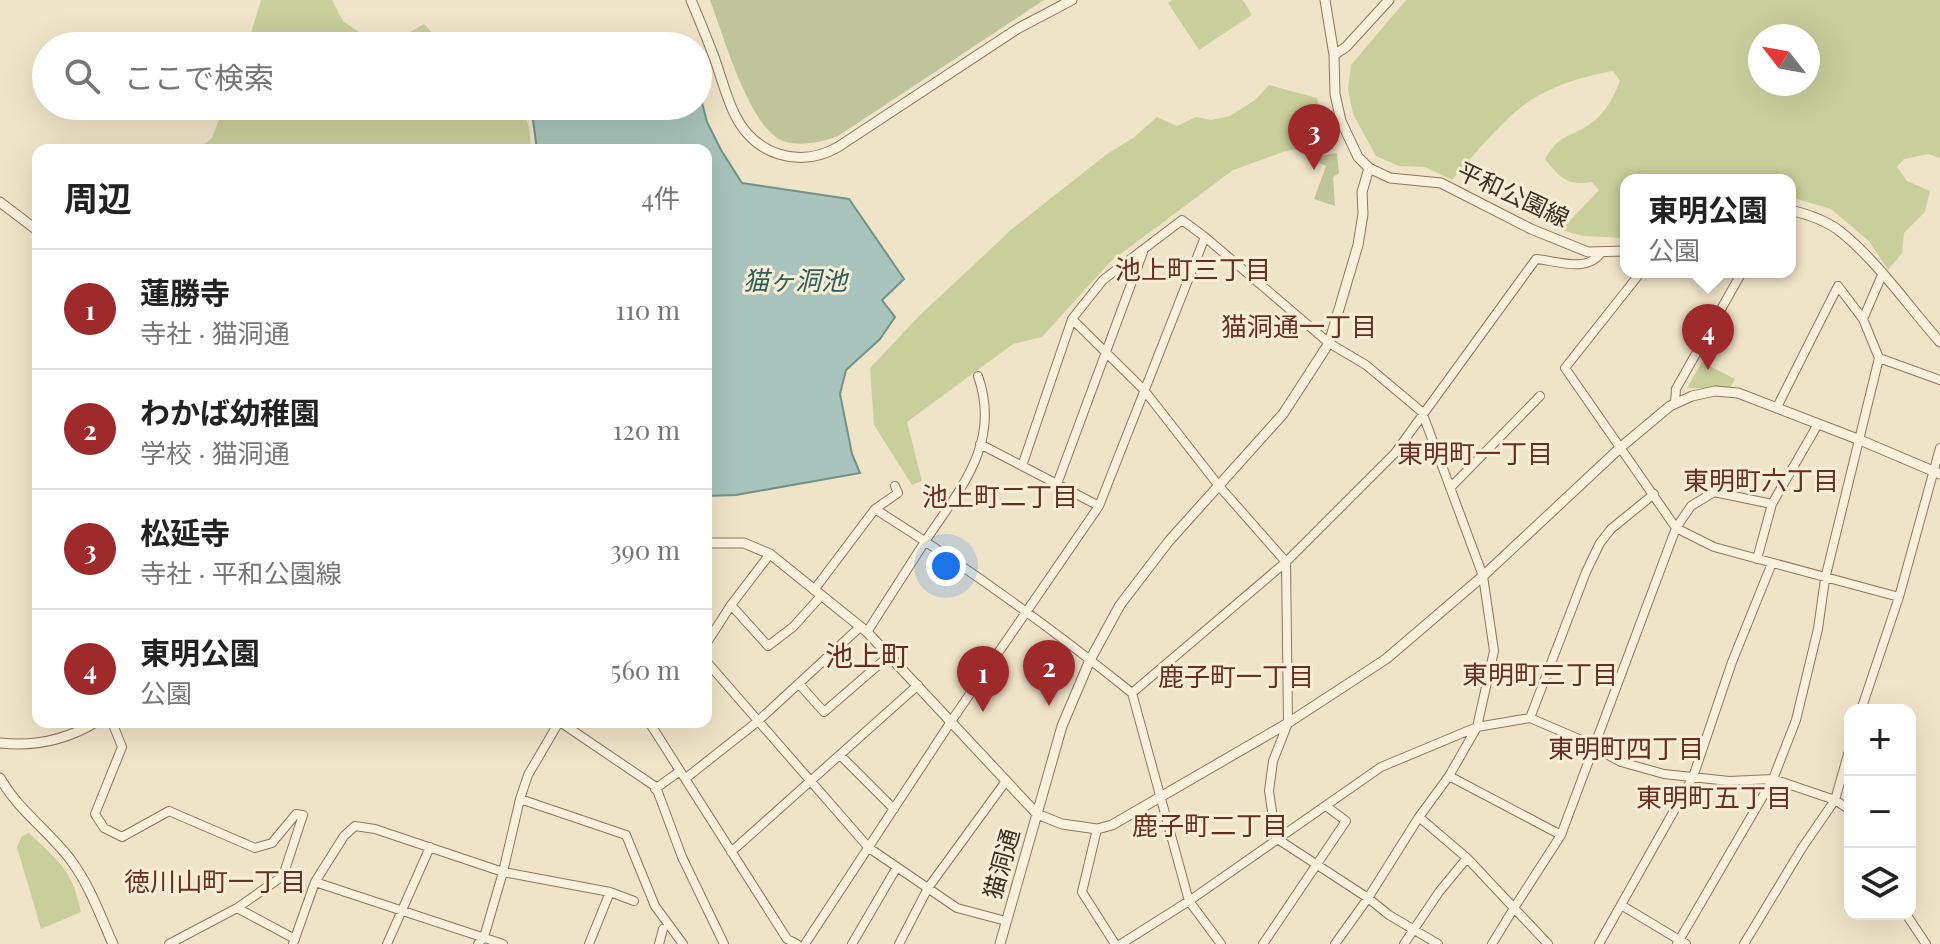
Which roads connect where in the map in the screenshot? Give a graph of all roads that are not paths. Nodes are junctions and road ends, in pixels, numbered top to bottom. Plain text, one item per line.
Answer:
1 (691, 0) edge
2 (1072, 0) edge
3 (1325, 0) edge
4 (1389, 0) edge
5 (703, 32) edge
6 (712, 55) edge
7 (1334, 55) junction
8 (1369, 168) junction
9 (0, 202) edge
10 (1796, 212) edge
11 (32, 226) edge
12 (1205, 237) junction
13 (1144, 249) junction
14 (1620, 251) edge
15 (1601, 253) junction
16 (1882, 275) junction
17 (1636, 278) edge
18 (1739, 278) edge
19 (1072, 319) junction
20 (1863, 319) junction
21 (1940, 342) edge
22 (1329, 343) junction
23 (1106, 354) junction
24 (1879, 358) junction
25 (978, 376) dead end
26 (1940, 380) edge
27 (1144, 390) junction
28 (1540, 396) dead end
29 (1675, 403) junction
30 (1777, 407) junction
31 (1422, 412) junction
32 (1818, 424) junction
33 (1860, 440) junction
34 (980, 444) junction
35 (1621, 447) junction
36 (1940, 448) edge
37 (1022, 466) junction
38 (1937, 473) edge
39 (1057, 484) junction
40 (895, 486) dead end
41 (1219, 486) junction
42 (1450, 488) junction
43 (1654, 494) junction
44 (1772, 504) junction
45 (1099, 506) junction
46 (875, 509) junction
47 (1676, 528) junction
48 (926, 541) junction
49 (712, 543) edge
50 (770, 554) junction
51 (1757, 559) junction
52 (1286, 562) junction
53 (1772, 563) junction
54 (1483, 576) junction
55 (1825, 579) junction
56 (818, 593) junction
57 (1899, 597) junction
58 (731, 605) junction
59 (1027, 613) junction
60 (864, 629) junction
61 (712, 635) edge
62 (890, 655) junction
63 (1090, 660) junction
64 (712, 668) edge
65 (799, 684) junction
66 (918, 685) junction
67 (1132, 693) junction
68 (1863, 704) edge
69 (1530, 718) junction
70 (952, 720) junction
71 (757, 722) junction
72 (1288, 723) junction
73 (1477, 727) junction
74 (84, 728) edge
75 (114, 728) edge
76 (556, 728) edge
77 (568, 728) edge
78 (653, 728) edge
79 (0, 743) edge
80 (1594, 747) junction
81 (840, 755) junction
82 (1844, 768) edge
83 (683, 774) junction
84 (1449, 776) junction
85 (1693, 777) junction
86 (0, 778) edge
87 (1773, 779) junction
88 (1006, 781) junction
89 (810, 782) junction
90 (654, 790) junction
91 (520, 799) junction
92 (1159, 799) junction
93 (1835, 800) junction
94 (1326, 806) junction
95 (1844, 806) edge
96 (894, 809) junction
97 (1037, 814) junction
98 (1419, 817) junction
99 (1097, 829) junction
100 (1561, 835) junction
101 (1279, 840) junction
102 (430, 847) junction
103 (869, 848) junction
104 (731, 852) junction
105 (1467, 858) junction
106 (1318, 866) junction
107 (897, 867) junction
108 (503, 872) junction
109 (315, 882) junction
110 (928, 888) junction
111 (610, 892) junction
112 (1368, 898) junction
113 (634, 901) dead end
114 (1189, 901) junction
115 (1621, 905) junction
116 (237, 908) junction
117 (1514, 908) junction
118 (402, 911) junction
119 (1910, 920) edge
120 (1006, 921) junction
121 (663, 929) dead end
122 (1414, 929) junction
123 (481, 941) edge
124 (294, 942) edge
125 (786, 942) edge
126 (1681, 943) edge
127 (113, 944) edge
128 (169, 944) edge
129 (387, 944) edge
130 (503, 944) edge
131 (589, 944) edge
132 (659, 944) edge
133 (683, 944) edge
134 (724, 944) edge
135 (797, 944) edge
136 (805, 944) edge
137 (852, 944) edge
138 (899, 944) edge
139 (1000, 944) edge
140 (1118, 944) edge
141 (1221, 944) edge
142 (1263, 944) edge
143 (1335, 944) edge
144 (1404, 944) edge
145 (1438, 944) edge
146 (1492, 944) edge
147 (1548, 944) edge
148 (1599, 944) edge
149 (1744, 944) edge
150 (1926, 944) edge

1 - 5 street
2 - 6 street
3 - 7 street
4 - 7 street
7 - 8 street
8 - 15 street, 平和公園線
8 - 22 street
9 - 11 street
10 - 16 street
12 - 13 street
12 - 22 street
12 - 27 street
13 - 19 street
13 - 23 street
14 - 15 street, 平和公園線
15 - 31 street
16 - 20 street
16 - 21 street
17 - 35 street
18 - 29 street
19 - 23 street
19 - 37 street
20 - 24 street
20 - 30 street
22 - 31 street
22 - 41 street
23 - 27 street
23 - 39 street
24 - 26 street
24 - 33 street
25 - 34 street
27 - 41 street
27 - 45 street
28 - 42 street
29 - 30 street
29 - 35 street
30 - 32 street
31 - 42 street
31 - 52 street
32 - 33 street
32 - 44 street
33 - 38 street
33 - 55 street
34 - 37 street
34 - 48 street
35 - 43 street
35 - 54 street
36 - 38 street
37 - 39 street
38 - 57 street
39 - 45 street
40 - 46 street
41 - 52 street
41 - 63 street
42 - 54 street
43 - 47 street
43 - 69 street
44 - 47 street
44 - 51 street
45 - 59 street
46 - 48 street
46 - 56 street
47 - 51 street
47 - 80 street
48 - 59 street
48 - 60 street
49 - 50 street
50 - 56 street, 猫洞通
50 - 58 street
51 - 53 street
52 - 67 street
52 - 72 street
53 - 55 street
53 - 85 street
54 - 72 street
54 - 73 street
55 - 57 street
55 - 87 street
56 - 58 street
56 - 60 street, 猫洞通
57 - 68 street
58 - 61 street
59 - 63 street
59 - 70 street
60 - 62 street, 猫洞通
60 - 65 street
62 - 65 street
62 - 66 street, 猫洞通
63 - 67 street
63 - 97 street
64 - 71 street
65 - 71 street
66 - 70 street, 猫洞通
66 - 81 street
67 - 92 street
69 - 73 street
69 - 80 street
70 - 88 street, 猫洞通
70 - 96 street
71 - 83 street
71 - 89 street
72 - 92 street
72 - 101 street
73 - 84 street
73 - 94 street
74 - 79 street
75 - 116 street
76 - 91 street
77 - 90 street
78 - 83 street
80 - 85 street
80 - 100 street
81 - 89 street
81 - 96 street
82 - 93 street
83 - 90 street
83 - 104 street
84 - 98 street
84 - 100 street
85 - 87 street
85 - 115 street
86 - 127 street
87 - 93 street
87 - 126 street
88 - 97 street, 猫洞通
88 - 110 street
89 - 103 street
89 - 104 street
90 - 134 street
91 - 108 street
91 - 133 street
92 - 99 street
92 - 114 street
93 - 95 street
93 - 149 street
94 - 101 street
94 - 106 street
96 - 103 street
97 - 99 street
97 - 120 street, 猫洞通
98 - 105 street
98 - 112 street
99 - 140 street
100 - 117 street
101 - 106 street
101 - 114 street
102 - 108 street
102 - 109 street
102 - 118 street
103 - 107 street
103 - 136 street
104 - 125 street
105 - 117 street
105 - 122 street
106 - 112 street
106 - 142 street
107 - 110 street
107 - 137 street
108 - 111 street
108 - 123 street
109 - 118 street
109 - 124 street
110 - 120 street
110 - 138 street
111 - 113 street
111 - 131 street
112 - 122 street
112 - 143 street
114 - 140 street
114 - 141 street
115 - 126 street
115 - 148 street
116 - 124 street
116 - 128 street
117 - 146 street
117 - 147 street
118 - 123 street
118 - 129 street
119 - 150 street
120 - 139 street, 猫洞通
121 - 132 street
122 - 144 street
122 - 145 street
123 - 130 street
125 - 135 street

